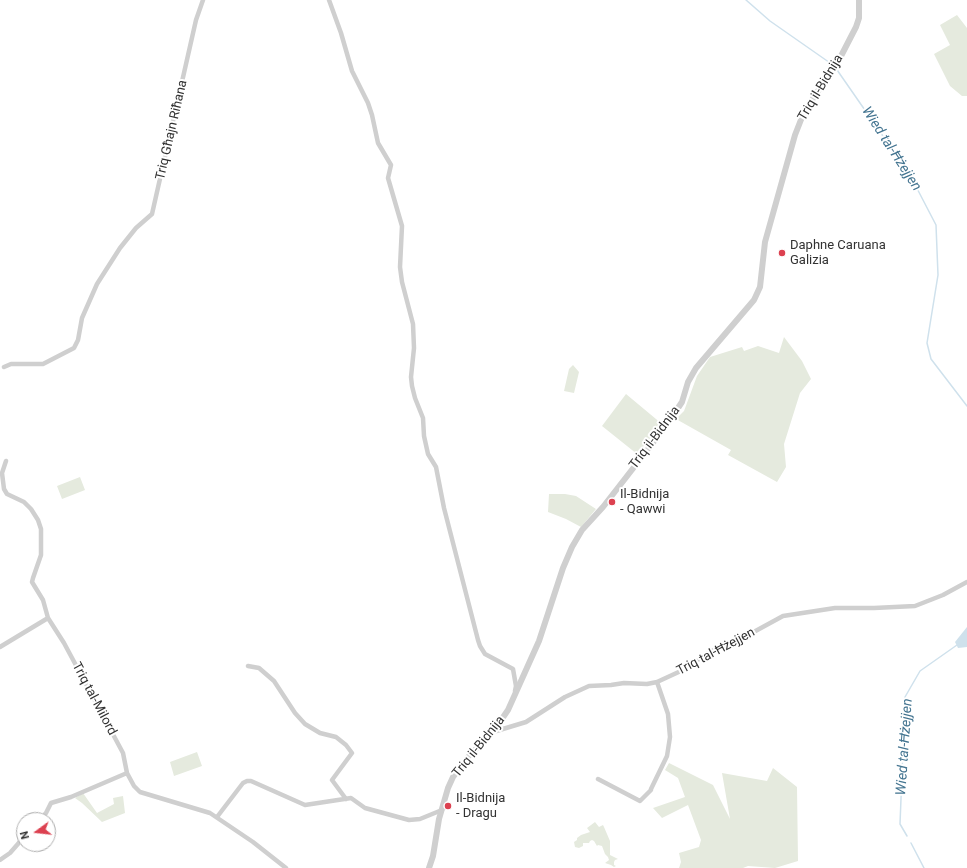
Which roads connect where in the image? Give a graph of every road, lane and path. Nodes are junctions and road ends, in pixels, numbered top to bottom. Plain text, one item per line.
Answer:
1 (202, 0) edge
2 (329, 0) edge
3 (859, 0) edge
4 (4, 367) dead end
5 (6, 461) dead end
6 (967, 582) edge
7 (48, 618) junction
8 (0, 646) edge
9 (248, 666) dead end
10 (657, 682) junction
11 (515, 695) junction
12 (493, 732) junction
13 (127, 773) junction
14 (598, 779) dead end
15 (346, 798) junction
16 (442, 810) junction
17 (46, 812) edge
18 (217, 817) junction
19 (16, 846) edge
20 (0, 860) edge
21 (286, 868) edge
22 (429, 868) edge

1 - 4 street, Triq Għajn Riħana
2 - 11 street
3 - 11 street, Triq il-Bidnija
5 - 7 street, Triq tal-Milord
6 - 10 street, Triq tal-Ħżejjen
7 - 8 street
7 - 13 street, Triq tal-Milord
9 - 15 street
10 - 12 street, Triq tal-Ħżejjen
10 - 14 street
11 - 12 street, Triq il-Bidnija
12 - 16 street, Triq il-Bidnija
13 - 17 street
13 - 18 street, Triq tal-Milord
15 - 16 street
15 - 18 street
16 - 22 street, Triq il-Bidnija
18 - 21 street, Triq tal-Milord
19 - 20 street

